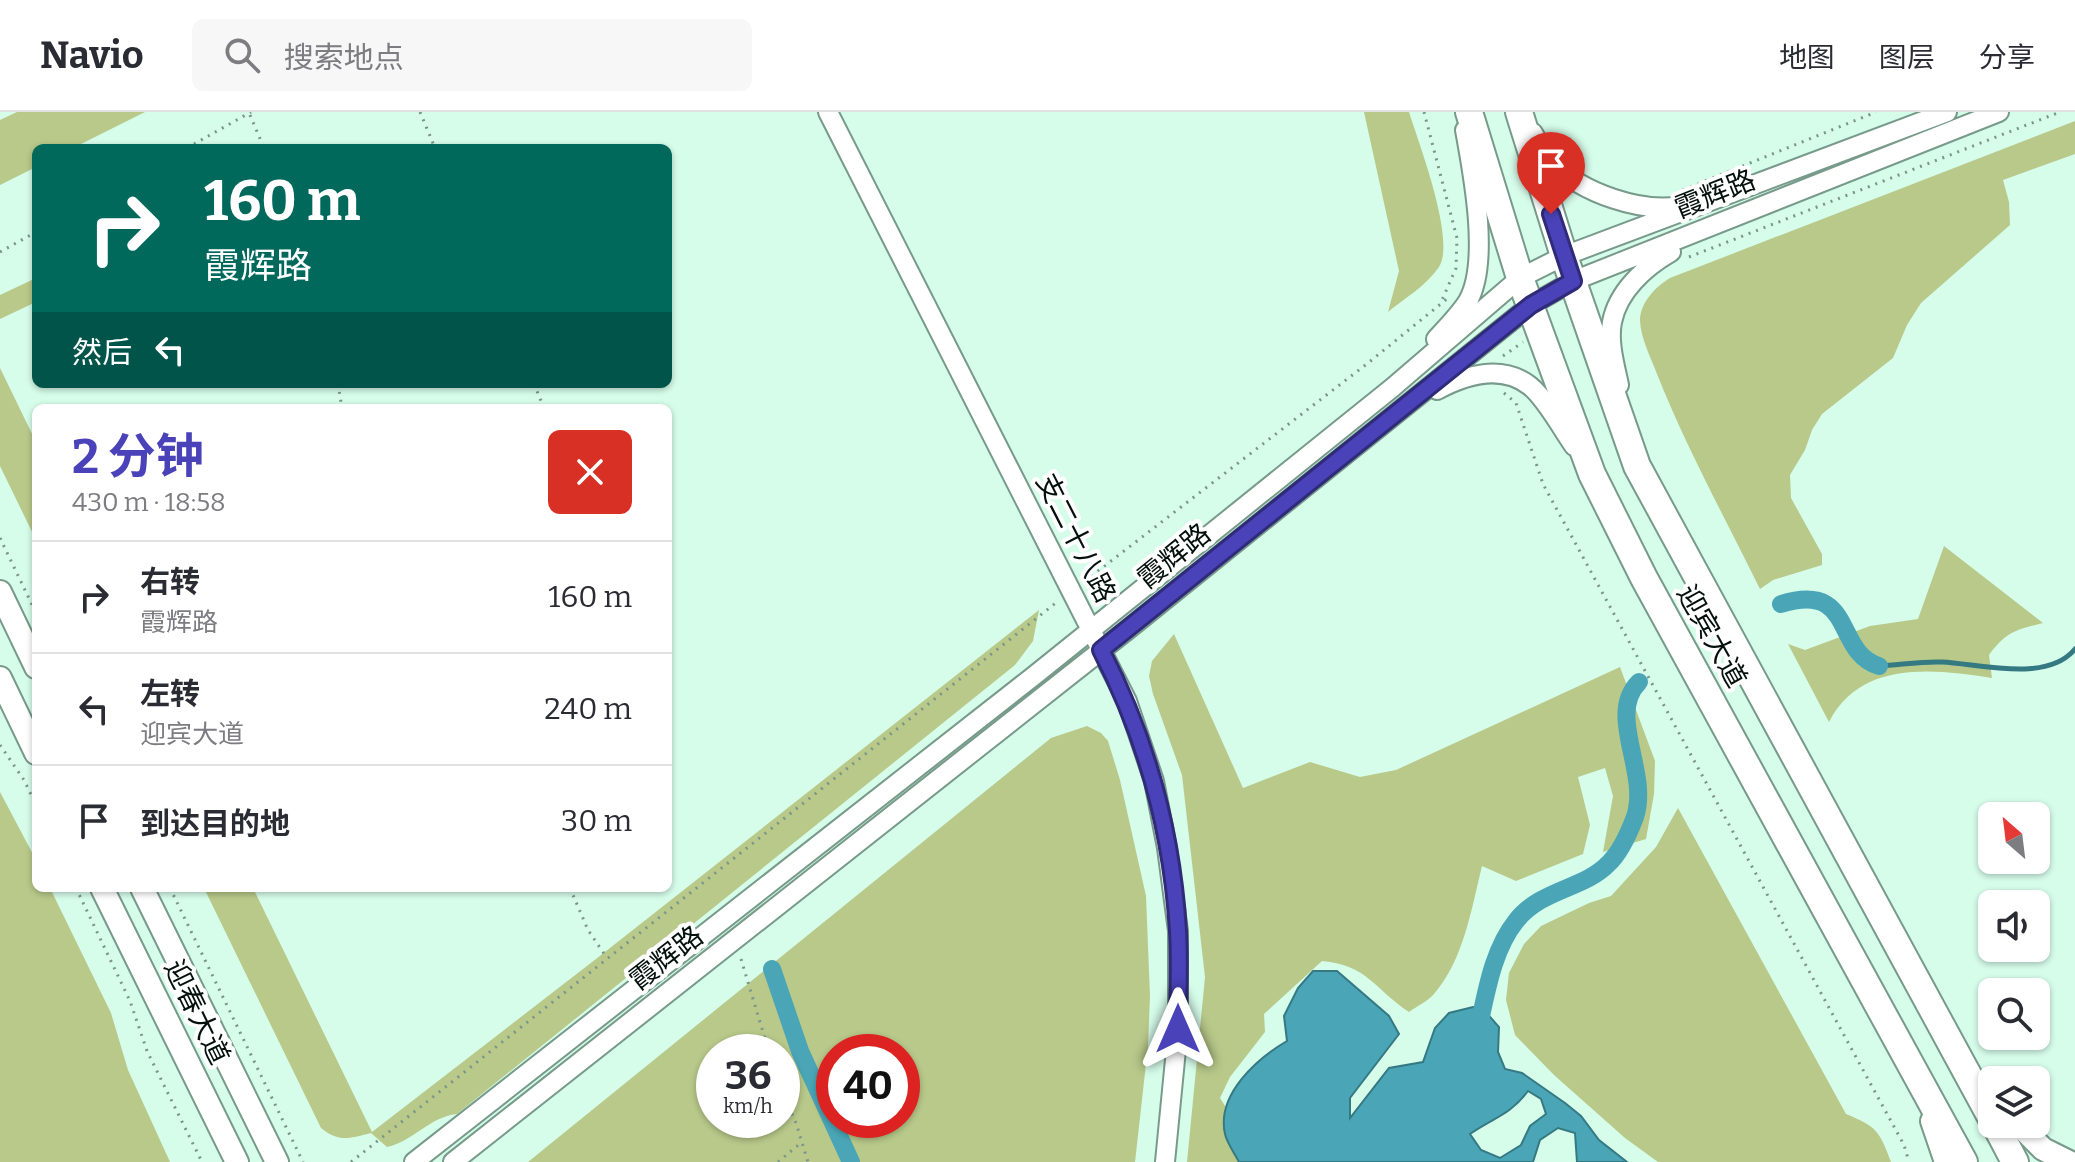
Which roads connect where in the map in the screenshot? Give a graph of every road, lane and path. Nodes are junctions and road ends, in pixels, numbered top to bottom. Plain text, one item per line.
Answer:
1 (420, 112) edge
2 (828, 112) edge
3 (1424, 112) edge
4 (1461, 112) edge
5 (1469, 112) edge
6 (1521, 112) edge
7 (1947, 112) edge
8 (1999, 112) edge
9 (2060, 112) edge
10 (250, 113) edge
11 (194, 144) edge
12 (262, 144) edge
13 (433, 144) edge
14 (1714, 199) junction
15 (1726, 220) junction
16 (32, 234) edge
17 (0, 252) edge
18 (1564, 256) junction
19 (1681, 260) dead end
20 (1520, 278) junction
21 (1573, 281) junction
22 (1441, 304) dead end
23 (1531, 305) junction
24 (1540, 331) junction
25 (1476, 374) junction
26 (1392, 388) junction
27 (1501, 391) dead end
28 (1406, 406) junction
29 (1637, 466) junction
30 (1592, 474) junction
31 (0, 538) edge
32 (0, 592) edge
33 (32, 605) edge
34 (1091, 629) junction
35 (1101, 650) junction
36 (32, 659) edge
37 (0, 678) edge
38 (0, 745) edge
39 (32, 745) edge
40 (32, 797) edge
41 (78, 892) edge
42 (104, 892) edge
43 (144, 892) edge
44 (172, 892) edge
45 (572, 892) edge
46 (739, 955) dead end
47 (607, 958) dead end
48 (763, 1034) edge
49 (1949, 1040) junction
50 (1908, 1061) junction
51 (1978, 1077) edge
52 (1978, 1094) edge
53 (244, 1098) junction
54 (214, 1114) junction
55 (800, 1137) edge
56 (2002, 1138) edge
57 (2032, 1138) edge
58 (802, 1142) junction
59 (202, 1162) edge
60 (237, 1162) edge
61 (277, 1162) edge
62 (303, 1162) edge
63 (414, 1162) edge
64 (453, 1162) edge
65 (778, 1162) edge
66 (808, 1162) edge
67 (1165, 1162) edge
68 (1909, 1162) edge
69 (1946, 1162) edge
70 (1964, 1162) edge
71 (2015, 1162) edge
72 (2069, 1162) edge

1 - 13 path
2 - 34 street, 支二十八路
3 - 22 path
4 - 26 street
5 - 20 highway, 迎宾大道
6 - 14 street
6 - 18 highway, 迎宾大道
7 - 14 street, 霞辉路
8 - 15 street, 霞辉路
9 - 19 path
10 - 11 path
10 - 12 path
14 - 18 street, 霞辉路
15 - 21 street, 霞辉路
15 - 29 street
16 - 17 path
18 - 20 street, 霞辉路
18 - 21 highway, 迎宾大道
20 - 23 highway, 迎宾大道
20 - 26 street, 霞辉路
21 - 23 street, 霞辉路
21 - 29 highway, 迎宾大道
23 - 24 highway, 迎宾大道
23 - 28 street, 霞辉路
24 - 25 path
24 - 30 highway, 迎宾大道
25 - 28 street
25 - 30 street
26 - 34 street, 霞辉路
27 - 68 path
28 - 35 street, 霞辉路
29 - 49 highway, 迎宾大道
30 - 50 highway, 迎宾大道
31 - 33 path
32 - 36 main road
34 - 35 street, 支二十八路
34 - 63 street, 霞辉路
35 - 64 street, 霞辉路
35 - 67 street, 支二十八路
37 - 39 main road
38 - 40 path
41 - 59 path
42 - 54 main road, 迎春大道
43 - 53 main road, 迎春大道
44 - 62 path
45 - 47 path
46 - 48 path
49 - 51 main road
49 - 52 highway, 迎宾大道
50 - 69 main road
50 - 70 highway, 迎宾大道
53 - 54 main road
53 - 61 main road, 迎春大道
54 - 60 main road, 迎春大道
55 - 58 path
56 - 71 highway, 迎宾大道
57 - 72 main road
58 - 65 path
58 - 66 path

